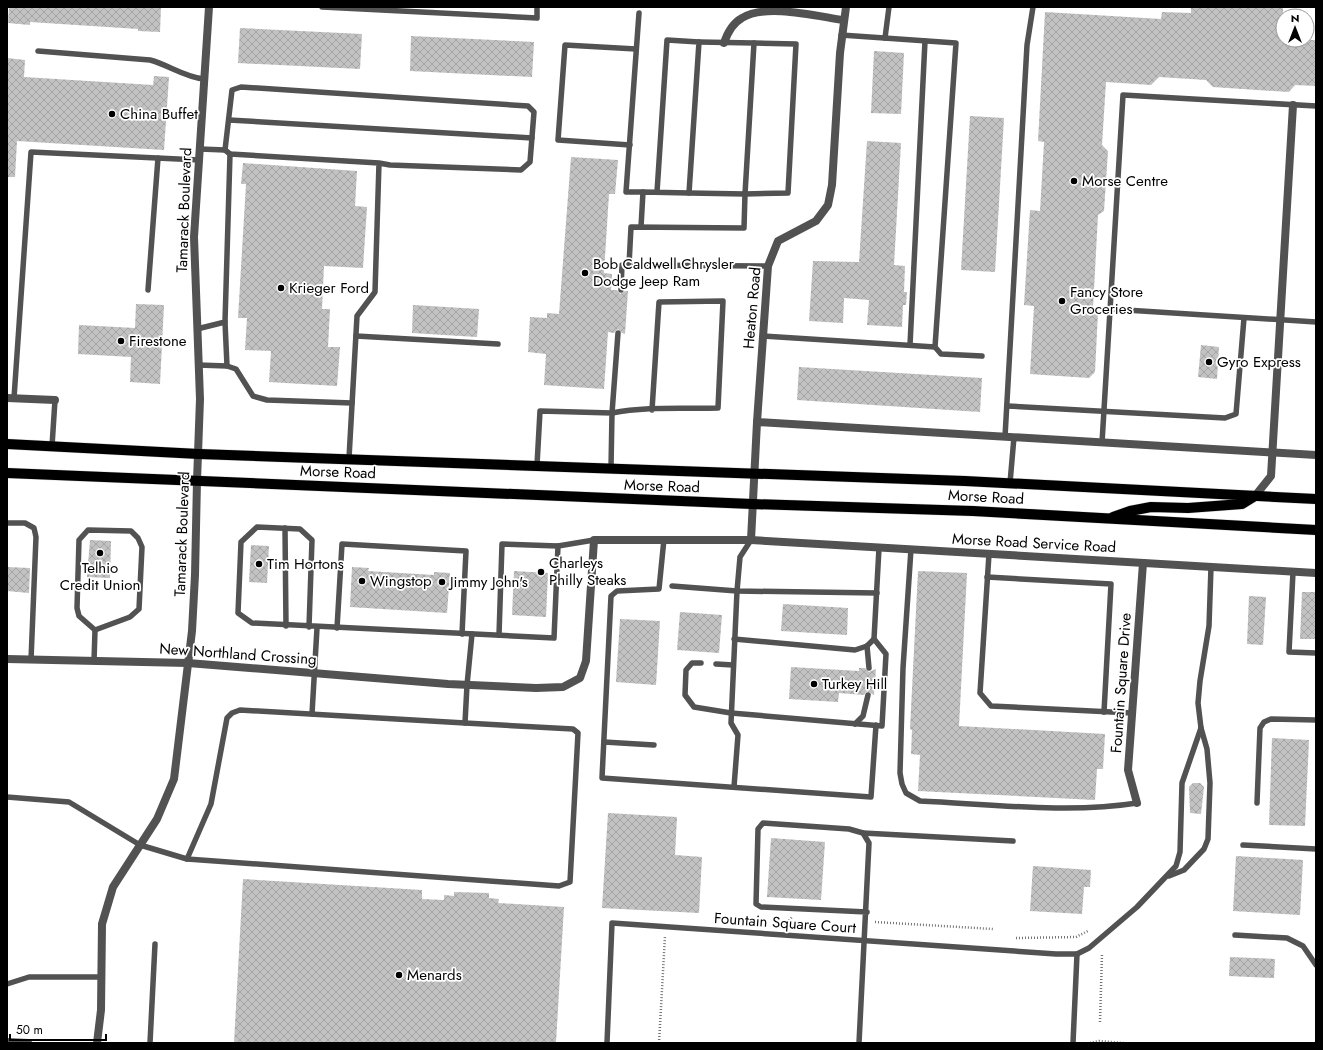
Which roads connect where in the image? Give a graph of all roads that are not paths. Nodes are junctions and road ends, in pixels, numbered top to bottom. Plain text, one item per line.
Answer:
1 (209, 7) edge
2 (322, 7) edge
3 (332, 7) edge
4 (537, 7) edge
5 (846, 7) edge
6 (889, 7) edge
7 (1033, 7) edge
8 (760, 9) edge
9 (416, 10) edge
10 (639, 13) dead end
11 (843, 20) junction
12 (841, 35) junction
13 (885, 38) junction
14 (925, 41) junction
15 (699, 42) junction
16 (724, 42) junction
17 (754, 43) junction
18 (636, 49) junction
19 (38, 51) dead end
20 (204, 79) junction
21 (1293, 105) junction
22 (1316, 106) edge
23 (229, 120) junction
24 (532, 138) junction
25 (630, 145) junction
26 (200, 149) junction
27 (225, 150) junction
28 (230, 154) junction
29 (158, 158) junction
30 (199, 160) junction
31 (379, 162) junction
32 (643, 192) junction
33 (657, 192) junction
34 (689, 192) junction
35 (745, 194) junction
36 (641, 227) junction
37 (629, 265) junction
38 (768, 266) junction
39 (148, 290) dead end
40 (621, 290) dead end
41 (1110, 309) junction
42 (1244, 318) junction
43 (1281, 320) junction
44 (225, 322) junction
45 (1316, 322) edge
46 (197, 329) junction
47 (618, 333) dead end
48 (356, 336) junction
49 (763, 336) junction
50 (498, 344) dead end
51 (910, 345) junction
52 (935, 347) junction
53 (982, 356) dead end
54 (198, 365) junction
55 (227, 366) junction
56 (10, 398) edge
57 (55, 400) joint
58 (352, 403) junction
59 (1007, 406) junction
60 (652, 410) junction
61 (1104, 411) junction
62 (612, 413) junction
63 (757, 422) junction
64 (1005, 437) junction
65 (1014, 437) junction
66 (1102, 443) junction
67 (7, 444) edge
68 (52, 446) junction
69 (1273, 453) junction
70 (199, 454) junction
71 (1316, 456) edge
72 (349, 458) junction
73 (537, 465) junction
74 (611, 468) junction
75 (7, 473) edge
76 (755, 474) junction
77 (197, 481) junction
78 (1010, 483) junction
79 (1255, 496) junction
80 (1316, 498) edge
81 (752, 504) junction
82 (1109, 518) junction
83 (7, 523) edge
84 (285, 528) junction
85 (1316, 530) edge
86 (594, 540) junction
87 (664, 540) junction
88 (751, 540) junction
89 (558, 546) junction
90 (879, 548) junction
91 (911, 550) junction
92 (989, 554) junction
93 (1143, 563) junction
94 (1211, 567) junction
95 (1293, 572) junction
96 (1316, 573) edge
97 (987, 577) junction
98 (672, 586) dead end
99 (737, 591) junction
100 (877, 593) junction
101 (286, 626) junction
102 (309, 627) junction
103 (317, 628) junction
104 (337, 628) junction
105 (95, 630) junction
106 (462, 634) junction
107 (472, 634) junction
108 (499, 635) junction
109 (734, 639) junction
110 (874, 640) junction
111 (868, 646) junction
112 (1316, 653) edge
113 (7, 659) edge
114 (31, 660) junction
115 (94, 661) junction
116 (188, 663) junction
117 (701, 663) dead end
118 (716, 664) dead end
119 (733, 665) junction
120 (870, 668) dead end
121 (315, 673) junction
122 (467, 685) junction
123 (868, 695) dead end
124 (1104, 712) junction
125 (731, 713) junction
126 (1132, 713) junction
127 (312, 714) junction
128 (1316, 720) edge
129 (465, 723) junction
130 (855, 724) junction
131 (876, 725) junction
132 (1201, 728) junction
133 (604, 742) junction
134 (654, 745) dead end
135 (734, 787) junction
136 (7, 797) edge
137 (1256, 803) dead end
138 (1137, 804) joint
139 (863, 833) junction
140 (1014, 841) dead end
141 (140, 844) junction
142 (1243, 844) dead end
143 (1316, 849) edge
144 (187, 859) junction
145 (1168, 876) junction
146 (867, 912) junction
147 (1236, 935) dead end
148 (866, 941) junction
149 (155, 944) dead end
150 (1077, 954) junction
151 (1316, 965) edge
152 (101, 977) junction
153 (7, 984) edge
154 (7, 1042) edge
155 (28, 1043) edge
156 (97, 1043) edge
157 (150, 1043) edge
158 (607, 1043) edge
159 (859, 1043) edge
160 (1073, 1043) edge

1 - 20 street, Tamarack Boulevard
2 - 3 lane
3 - 9 lane
4 - 9 lane
5 - 11 street, Heaton Road
6 - 13 lane
7 - 59 lane
8 - 11 street
8 - 16 street
10 - 18 lane
11 - 12 street, Heaton Road
12 - 13 lane
12 - 38 street, Heaton Road
13 - 14 lane
14 - 51 lane
14 - 52 lane
15 - 16 lane
15 - 33 lane
15 - 34 lane
16 - 17 lane
17 - 35 lane
17 - 35 lane
18 - 25 lane
18 - 25 lane
19 - 20 lane
20 - 26 street, Tamarack Boulevard
21 - 22 lane
21 - 41 lane
21 - 43 street
23 - 24 lane
23 - 24 lane
23 - 27 lane
24 - 31 lane
25 - 32 lane
26 - 27 lane
26 - 30 street, Tamarack Boulevard
27 - 28 lane
28 - 31 lane
28 - 44 lane
29 - 30 lane
29 - 39 lane
29 - 56 lane
30 - 46 street, Tamarack Boulevard
31 - 48 lane
32 - 33 lane
32 - 36 lane
33 - 34 lane
34 - 35 lane
35 - 36 lane
36 - 37 lane
37 - 38 lane
37 - 40 lane
38 - 49 street, Heaton Road
41 - 42 lane
41 - 61 lane
42 - 43 lane
42 - 61 lane
43 - 45 lane
43 - 69 street
44 - 46 lane
44 - 55 lane
46 - 54 street, Tamarack Boulevard
47 - 62 lane
48 - 50 lane
48 - 58 lane
49 - 51 lane
49 - 63 street, Heaton Road
51 - 52 lane
52 - 53 lane
54 - 55 lane
54 - 70 street, Tamarack Boulevard
55 - 58 lane
56 - 57 street
57 - 68 lane
58 - 72 lane
59 - 61 lane
59 - 64 lane
60 - 60 lane
60 - 62 lane
61 - 66 lane
62 - 73 lane
62 - 74 lane
63 - 64 street
63 - 76 street, Heaton Road
64 - 65 street
65 - 66 street
65 - 78 lane
66 - 69 street
67 - 68 main road, Morse Road
68 - 70 main road, Morse Road
69 - 71 street
69 - 79 street
70 - 72 main road, Morse Road
70 - 77 street, Tamarack Boulevard
72 - 73 main road, Morse Road
73 - 74 main road, Morse Road
74 - 76 main road, Morse Road
75 - 77 main road, Morse Road
76 - 78 main road, Morse Road
76 - 81 street
77 - 81 main road, Morse Road
77 - 116 street, Tamarack Boulevard
78 - 79 main road, Morse Road
79 - 80 main road, Morse Road
79 - 82 main road
81 - 82 main road, Morse Road
81 - 88 street
82 - 85 main road, Morse Road
83 - 114 lane
84 - 101 lane
84 - 101 lane
84 - 102 lane
86 - 87 street, Morse Road Service Road
86 - 89 lane
86 - 122 street, New Northland Crossing
87 - 88 street, Morse Road Service Road
87 - 133 lane
88 - 90 street, Morse Road Service Road
88 - 99 lane
89 - 108 lane
89 - 108 lane
90 - 91 street, Morse Road Service Road
90 - 100 lane
91 - 92 street, Morse Road Service Road
91 - 138 lane
92 - 93 street, Morse Road Service Road
92 - 97 lane
93 - 94 street, Morse Road Service Road
93 - 126 street, Fountain Square Drive
94 - 95 street, Morse Road Service Road
94 - 132 lane
95 - 96 street, Morse Road Service Road
95 - 112 lane
97 - 124 lane
97 - 124 lane
98 - 99 lane
99 - 100 lane
99 - 109 lane
100 - 110 lane
101 - 102 lane
102 - 103 lane
103 - 104 lane
103 - 121 lane
104 - 106 lane
104 - 106 lane
105 - 105 lane
105 - 115 lane
106 - 107 lane
107 - 108 lane
107 - 122 lane
109 - 111 lane
109 - 119 lane
110 - 111 lane
110 - 131 lane
111 - 120 lane
113 - 114 street, New Northland Crossing
114 - 115 street, New Northland Crossing
115 - 116 street, New Northland Crossing
116 - 121 street, New Northland Crossing
116 - 141 street, Tamarack Boulevard
117 - 125 lane
118 - 119 lane
119 - 125 lane
121 - 122 street, New Northland Crossing
121 - 127 lane
122 - 129 lane
123 - 130 lane
124 - 126 lane
125 - 130 lane
125 - 135 lane
126 - 138 street, Fountain Square Drive
127 - 129 lane
127 - 144 lane
128 - 137 lane
129 - 144 lane
130 - 131 lane
131 - 135 lane
132 - 145 lane
132 - 145 lane
133 - 134 lane
133 - 135 lane
136 - 141 lane
139 - 140 lane
139 - 146 lane
139 - 146 lane
141 - 144 lane
141 - 152 street, Tamarack Boulevard
142 - 143 lane
145 - 150 lane
146 - 148 lane
147 - 151 lane
148 - 150 lane, Fountain Square Court
148 - 158 lane, Fountain Square Court
148 - 159 lane
149 - 157 lane
150 - 160 lane
152 - 153 lane
152 - 156 street, Tamarack Boulevard
154 - 155 street

